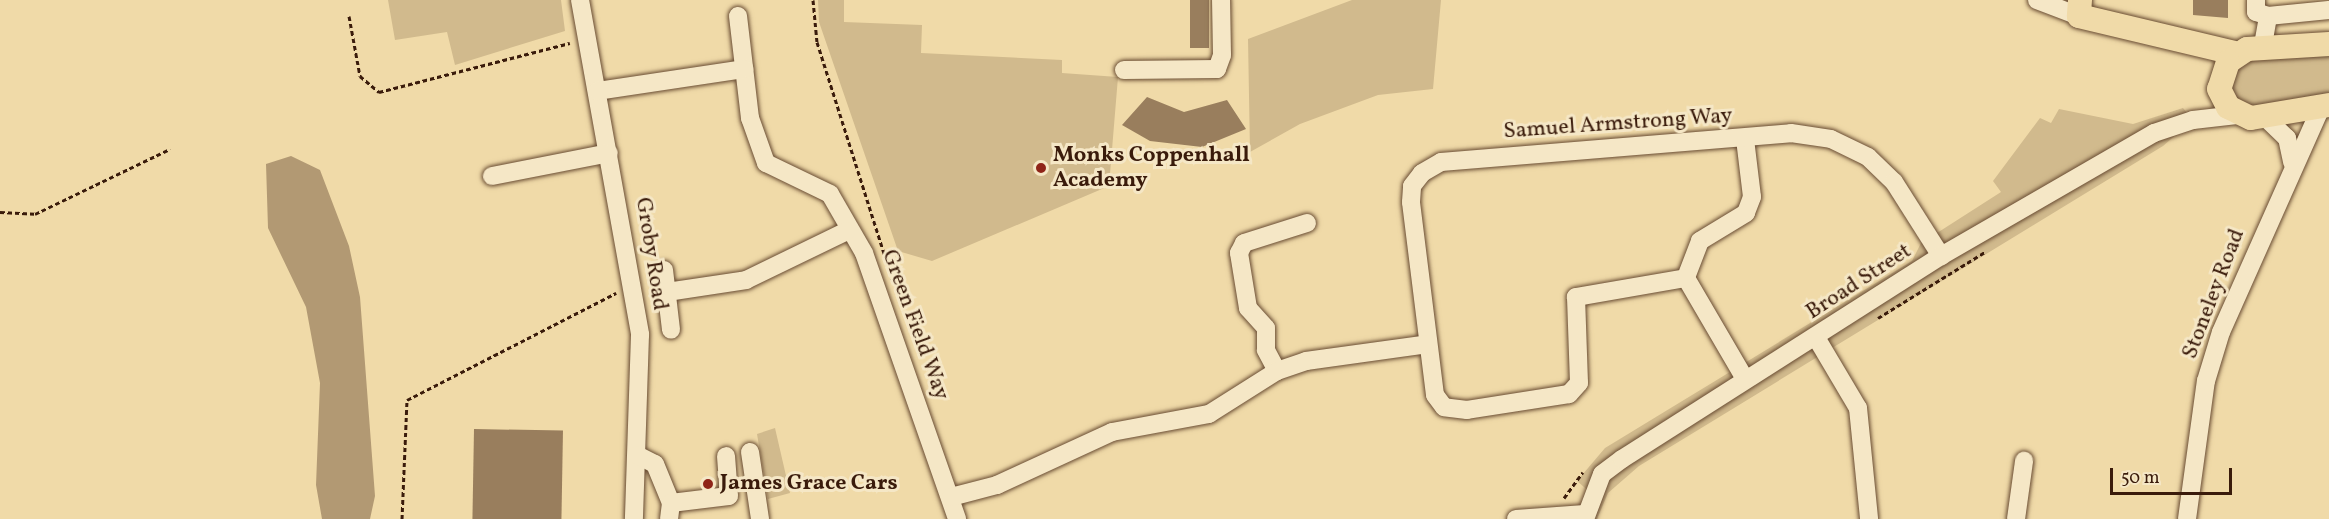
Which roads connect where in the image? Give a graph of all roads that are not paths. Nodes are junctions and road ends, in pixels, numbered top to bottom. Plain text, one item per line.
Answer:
1 (580, 0) edge
2 (1221, 0) edge
3 (2037, 0) edge
4 (2256, 0) edge
5 (2080, 8) edge
6 (2329, 10) edge
7 (738, 16) dead end
8 (2268, 16) junction
9 (2184, 43) junction
10 (2329, 44) edge
11 (2263, 45) junction
12 (2238, 54) junction
13 (744, 69) junction
14 (1124, 70) dead end
15 (2219, 85) junction
16 (597, 90) junction
17 (2325, 106) edge
18 (2237, 115) junction
19 (2267, 119) junction
20 (2193, 120) junction
21 (1745, 139) junction
22 (609, 153) junction
23 (2292, 162) junction
24 (492, 176) dead end
25 (1307, 223) dead end
26 (846, 231) junction
27 (1941, 256) junction
28 (664, 270) dead end
29 (1686, 278) junction
30 (667, 292) junction
31 (671, 330) dead end
32 (1817, 339) junction
33 (1428, 344) junction
34 (1277, 371) junction
35 (1745, 379) junction
36 (750, 452) dead end
37 (637, 455) junction
38 (726, 456) dead end
39 (2024, 461) dead end
40 (951, 497) junction
41 (670, 511) edge
42 (1585, 517) edge
43 (634, 519) edge
44 (760, 519) edge
45 (957, 519) edge
46 (1516, 519) edge
47 (1869, 519) edge
48 (2016, 519) edge
49 (2187, 519) edge

1 - 16 street, Groby Road
2 - 14 street
3 - 5 street
4 - 8 street
5 - 9 main road
6 - 8 street
7 - 13 street, Green Field Way
8 - 11 street
9 - 12 main road
9 - 15 main road
10 - 11 main road
11 - 12 main road
12 - 15 main road
13 - 16 street
13 - 26 street, Green Field Way
15 - 18 main road
15 - 20 street
16 - 22 street, Groby Road
17 - 19 main road
17 - 23 street, Stoneley Road
18 - 19 main road
18 - 20 street, Broad Street
19 - 23 street
20 - 27 street, Broad Street
21 - 27 street, Samuel Armstrong Way
21 - 29 street
21 - 33 street, Samuel Armstrong Way
22 - 24 street
22 - 37 street, Groby Road
23 - 49 street, Stoneley Road
25 - 34 street
26 - 30 street
26 - 40 street, Green Field Way
27 - 32 street, Broad Street
28 - 30 street
29 - 33 street, Samuel Armstrong Way
29 - 35 street
30 - 31 street
32 - 35 street, Broad Street
32 - 47 street
33 - 34 street
34 - 40 street
35 - 42 street, Broad Street
36 - 44 street
37 - 41 street
37 - 43 street, Groby Road
38 - 41 street
39 - 48 street
40 - 45 street, Green Field Way
42 - 46 street

